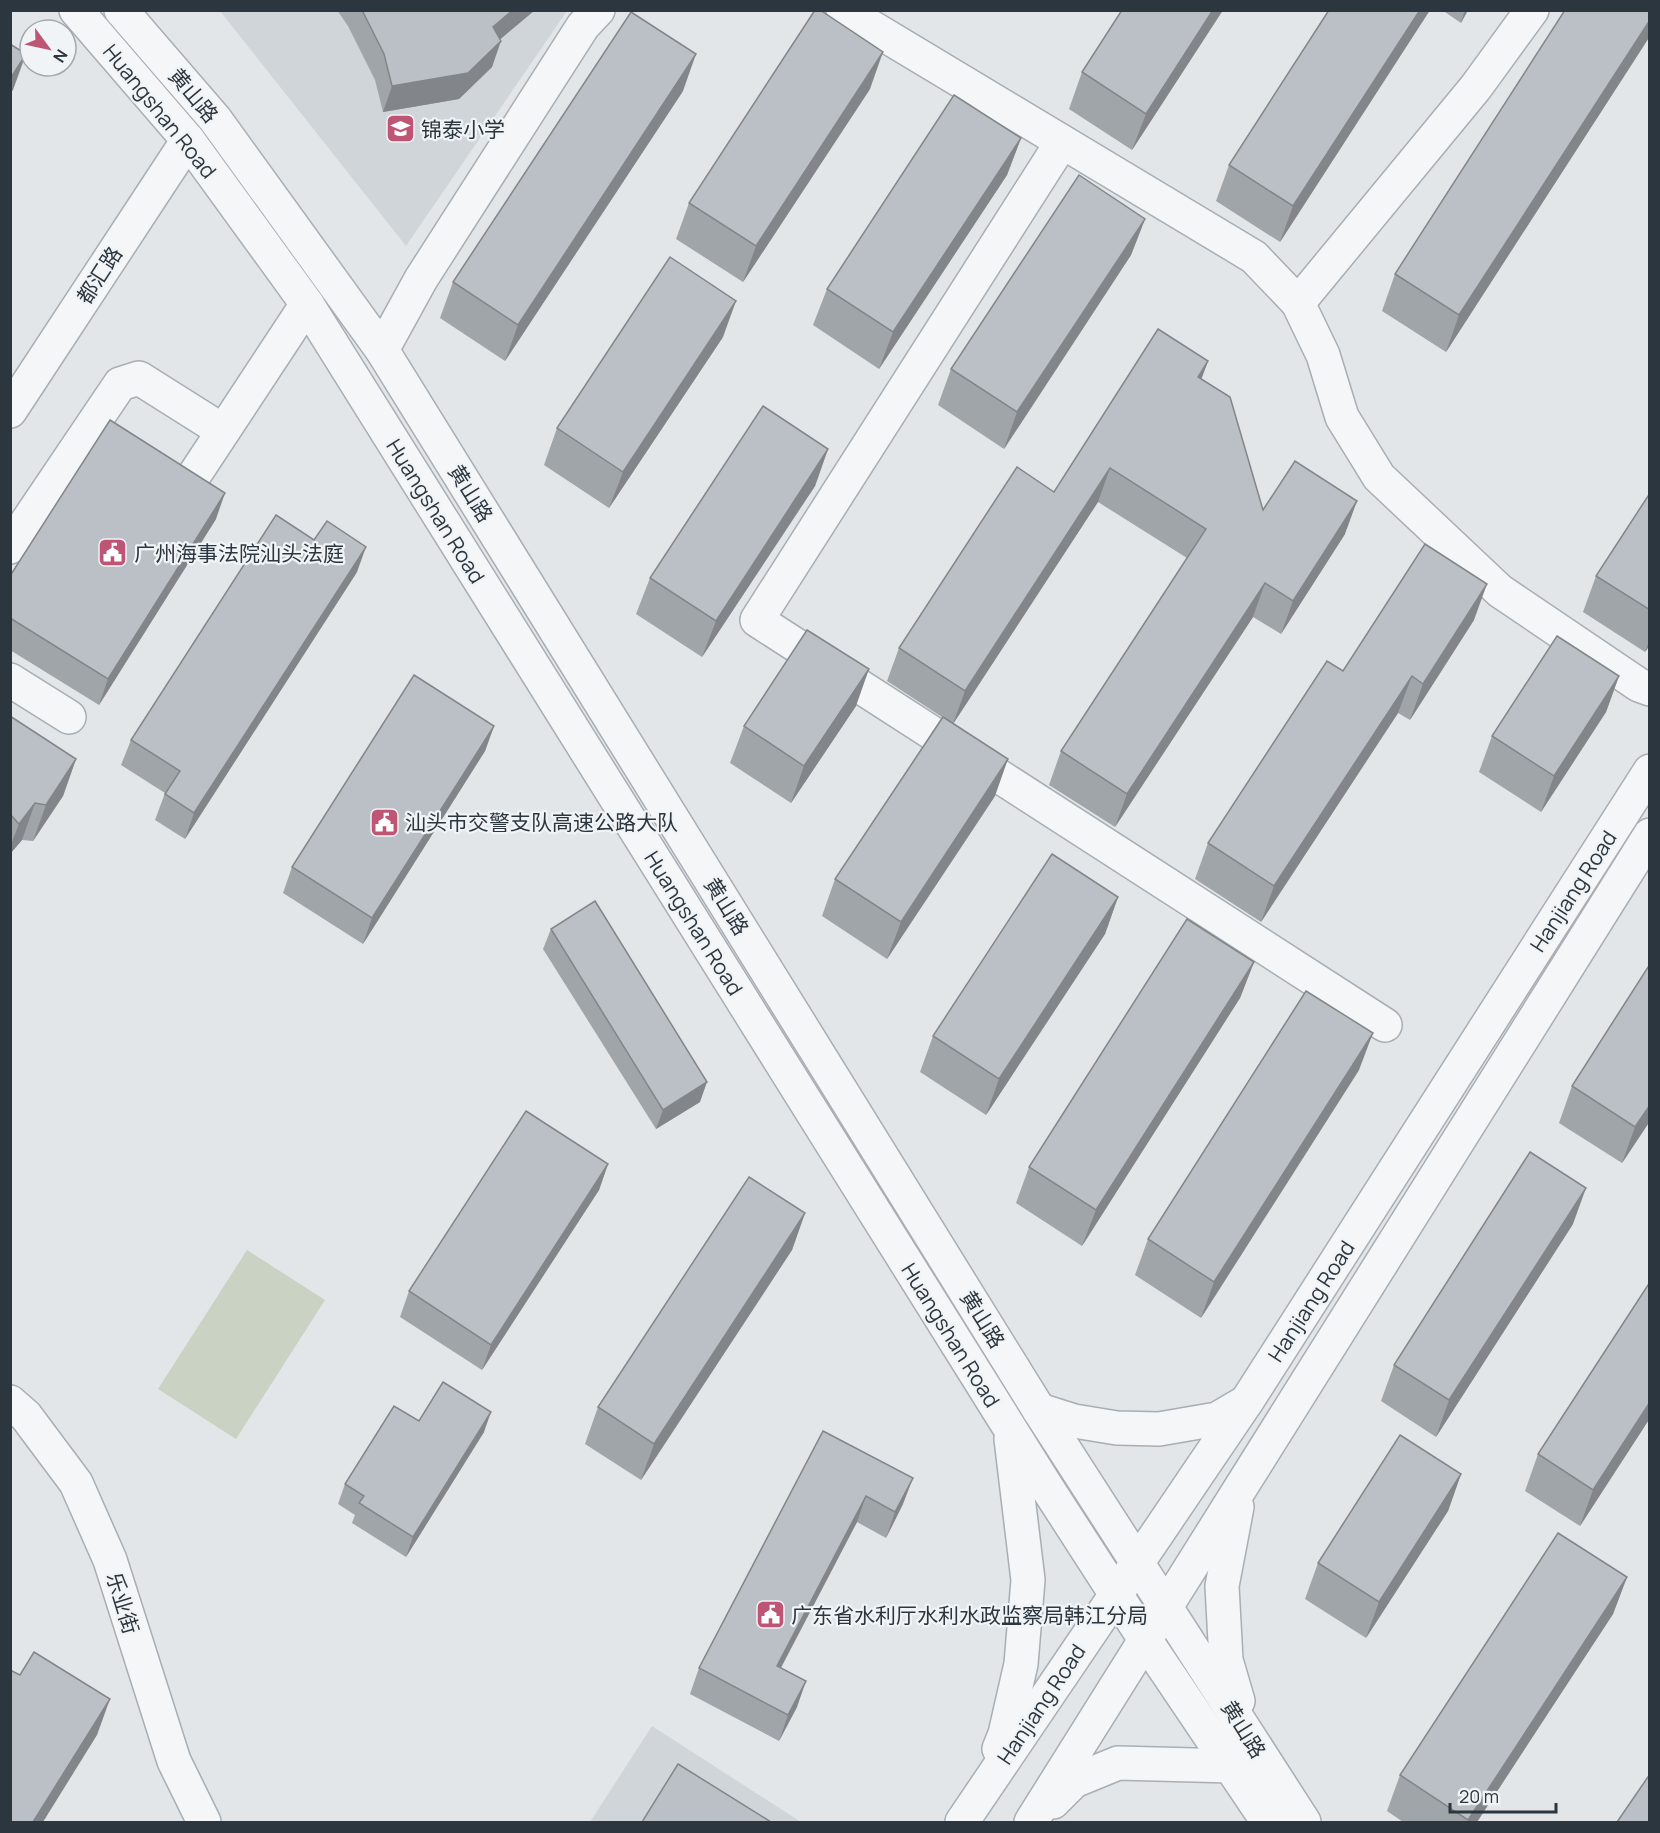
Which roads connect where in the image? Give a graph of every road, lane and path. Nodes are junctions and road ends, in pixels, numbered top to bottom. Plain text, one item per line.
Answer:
1 (76, 10) edge
2 (121, 10) edge
3 (598, 10) edge
4 (843, 10) edge
5 (1532, 10) edge
6 (188, 140) junction
7 (1062, 142) junction
8 (1298, 303) junction
9 (307, 304) junction
10 (382, 350) junction
11 (10, 411) edge
12 (224, 431) junction
13 (195, 474) edge
14 (10, 547) edge
15 (10, 680) edge
16 (1650, 690) edge
17 (69, 717) dead end
18 (1650, 771) edge
19 (1650, 834) edge
20 (1384, 1025) dead end
21 (1247, 1401) junction
22 (10, 1402) edge
23 (1039, 1410) junction
24 (1009, 1428) junction
25 (1241, 1488) junction
26 (1138, 1562) junction
27 (1116, 1594) junction
28 (1167, 1608) junction
29 (1146, 1641) junction
30 (1246, 1732) junction
31 (1232, 1767) junction
32 (981, 1793) junction
33 (204, 1822) edge
34 (962, 1822) edge
35 (1032, 1822) edge
36 (1268, 1822) edge
37 (1304, 1822) edge

1 - 6 street, Huangshan Road
2 - 10 street, 黄山路
3 - 10 street
4 - 7 street
5 - 8 street
6 - 9 street, Huangshan Road
6 - 11 street, 都汇路
7 - 8 street
7 - 20 street
8 - 16 street
9 - 12 street
9 - 24 street, Huangshan Road
10 - 23 street, 黄山路
12 - 13 street
12 - 14 street
15 - 17 street
18 - 21 street, Hanjiang Road
19 - 25 street, Hanjiang Road
21 - 23 street
21 - 26 street, Hanjiang Road
22 - 33 street, 乐业街
23 - 26 street, 黄山路
24 - 27 street, Huangshan Road
24 - 32 street
25 - 28 street, Hanjiang Road
25 - 30 street
26 - 27 street, Hanjiang Road
26 - 28 street, 黄山路
27 - 29 street, Huangshan Road
27 - 32 street, Hanjiang Road
28 - 29 street, Hanjiang Road
28 - 30 street, 黄山路
29 - 31 street, Huangshan Road
29 - 35 street, Hanjiang Road
30 - 37 street, 黄山路
31 - 35 street
31 - 36 street, Huangshan Road
32 - 34 street, Hanjiang Road

